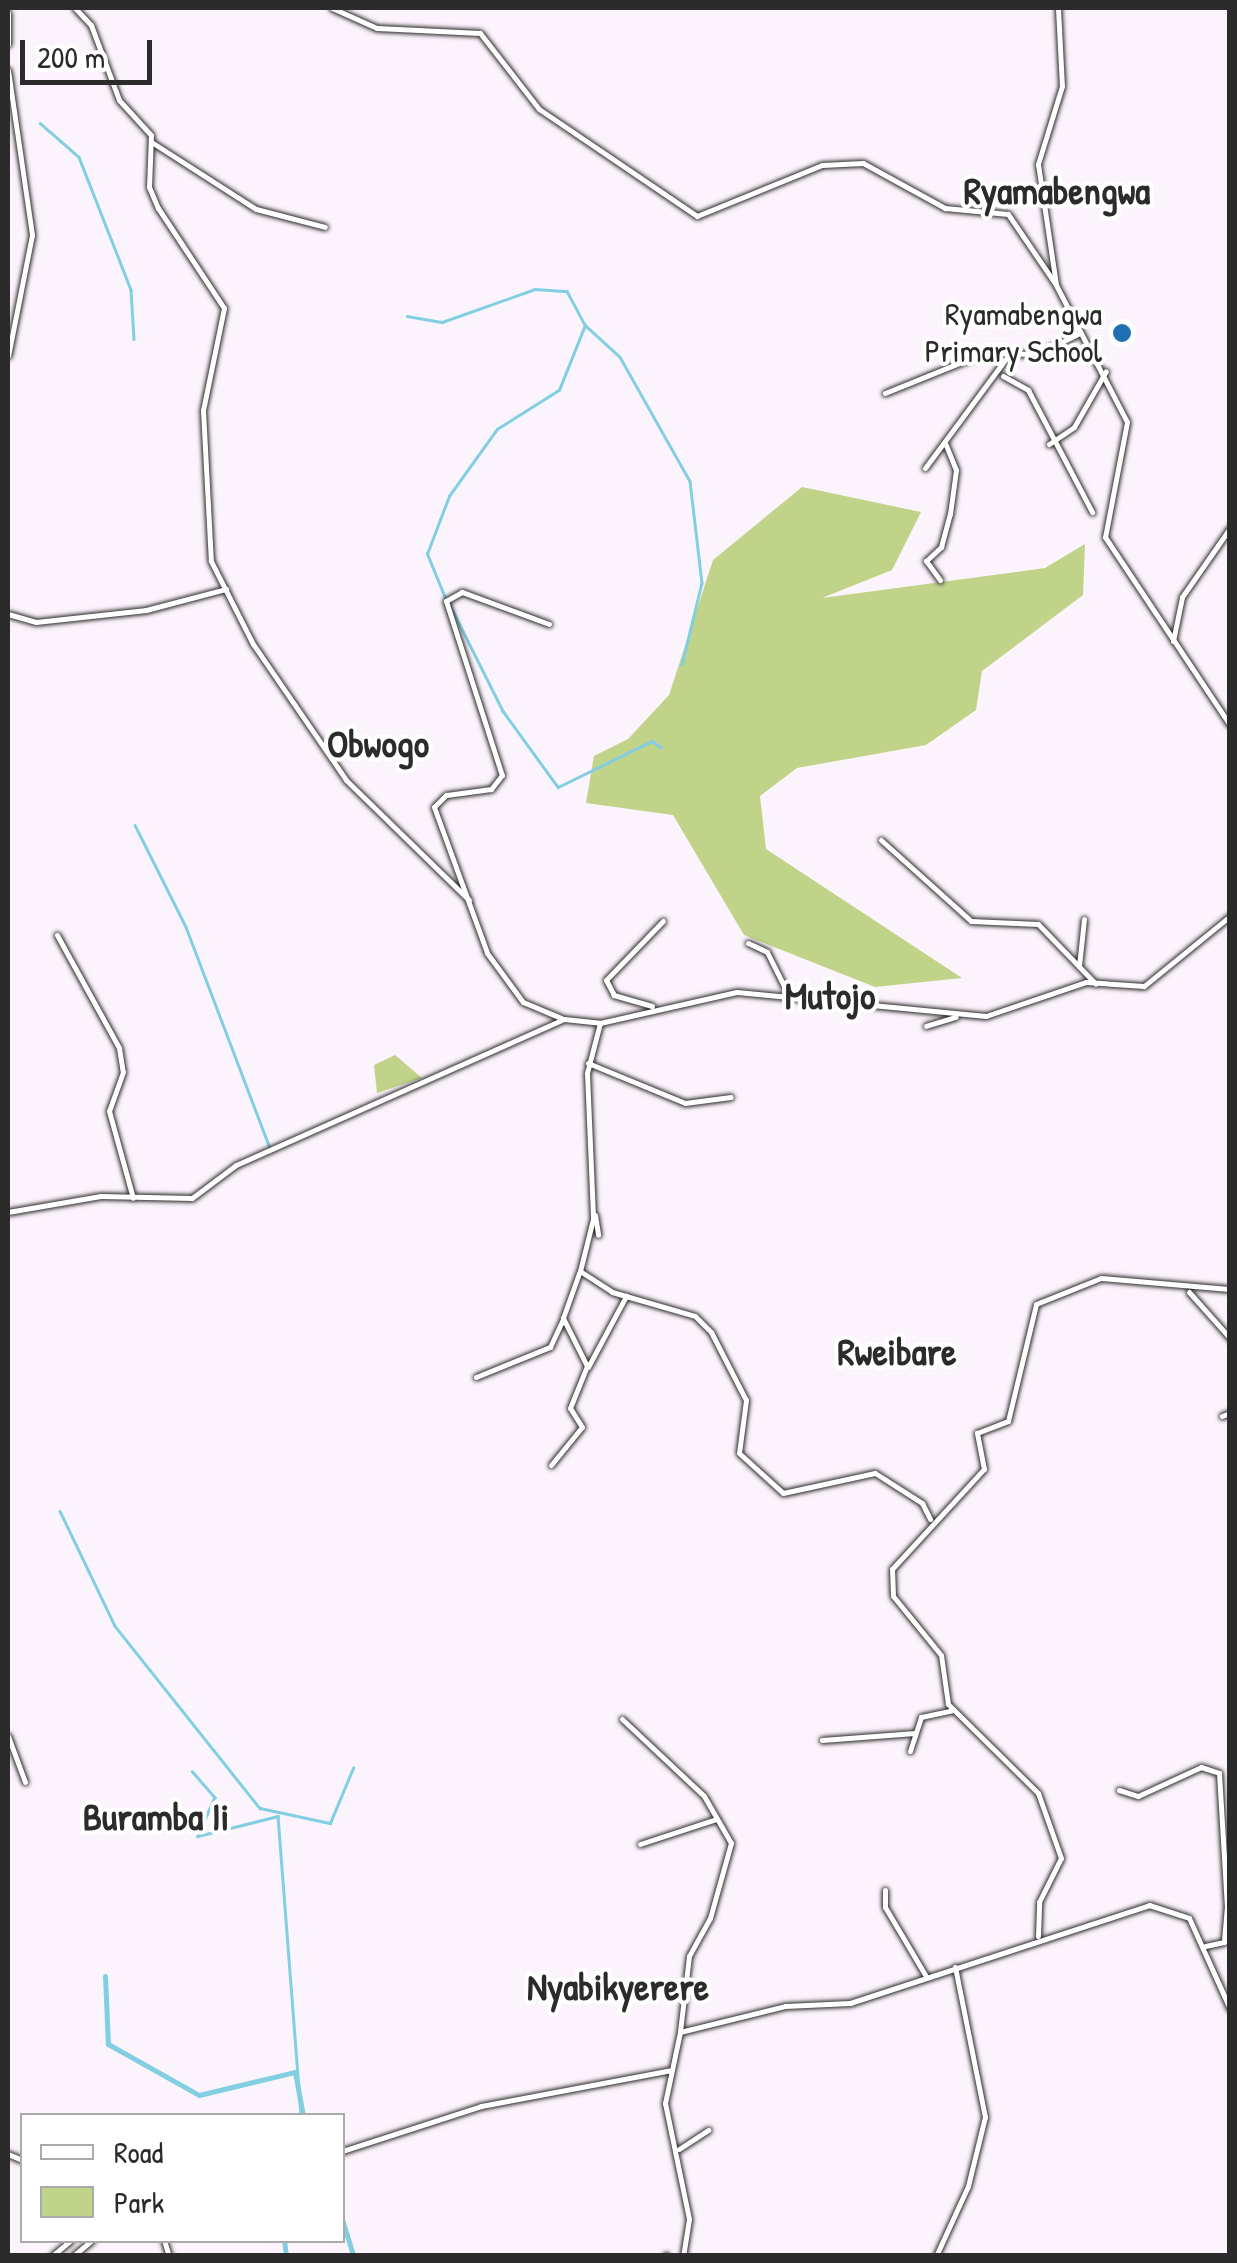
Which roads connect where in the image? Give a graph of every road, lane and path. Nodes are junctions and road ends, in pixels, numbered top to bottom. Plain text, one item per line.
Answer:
1 (75, 8) edge
2 (332, 8) edge
3 (1058, 8) edge
4 (8, 13) edge
5 (8, 44) edge
6 (8, 70) edge
7 (9, 90) edge
8 (154, 143) junction
9 (325, 227) dead end
10 (1056, 285) junction
11 (1078, 334) junction
12 (1010, 353) junction
13 (8, 356) edge
14 (1106, 371) junction
15 (1002, 376) dead end
16 (886, 393) dead end
17 (946, 443) junction
18 (1048, 444) junction
19 (925, 468) dead end
20 (1092, 512) dead end
21 (1230, 528) edge
22 (940, 580) dead end
23 (226, 589) junction
24 (8, 614) edge
25 (549, 624) dead end
26 (1173, 644) junction
27 (1230, 725) edge
28 (881, 840) dead end
29 (469, 900) junction
30 (1230, 916) edge
31 (1084, 919) dead end
32 (663, 921) dead end
33 (56, 935) dead end
34 (748, 944) dead end
35 (1079, 966) junction
36 (1098, 986) junction
37 (789, 996) junction
38 (654, 1006) junction
39 (958, 1015) junction
40 (564, 1020) junction
41 (600, 1023) junction
42 (926, 1026) dead end
43 (588, 1063) junction
44 (731, 1096) dead end
45 (133, 1198) junction
46 (8, 1212) edge
47 (593, 1215) junction
48 (598, 1235) dead end
49 (580, 1272) junction
50 (1230, 1289) edge
51 (1187, 1290) junction
52 (626, 1296) junction
53 (564, 1318) junction
54 (1230, 1338) edge
55 (586, 1370) junction
56 (476, 1377) dead end
57 (551, 1465) dead end
58 (930, 1522) junction
59 (953, 1710) junction
60 (622, 1719) dead end
61 (915, 1732) junction
62 (8, 1736) edge
63 (822, 1740) dead end
64 (910, 1750) dead end
65 (26, 1782) dead end
66 (1120, 1790) dead end
67 (716, 1820) junction
68 (640, 1844) dead end
69 (885, 1890) dead end
70 (1038, 1936) junction
71 (1205, 1946) junction
72 (955, 1966) junction
73 (926, 1978) junction
74 (1230, 2009) edge
75 (680, 2032) junction
76 (670, 2070) junction
77 (708, 2130) dead end
78 (679, 2149) junction
79 (345, 2151) edge
80 (683, 2256) edge
81 (936, 2256) edge

1 - 8 street
2 - 10 street
3 - 10 street
4 - 5 street
6 - 7 street
7 - 13 street
8 - 9 street
8 - 23 street
10 - 11 street
11 - 12 street
11 - 14 street
12 - 16 street
12 - 17 street
14 - 18 street
14 - 26 street
15 - 18 street
17 - 19 street
17 - 22 street
18 - 20 street
21 - 26 street
23 - 24 street
23 - 29 street
25 - 29 street
26 - 27 street
28 - 35 street
29 - 40 street
30 - 36 street
31 - 35 street
32 - 38 street
33 - 45 street
34 - 37 street
35 - 36 street
36 - 39 street
37 - 38 street
37 - 39 street
38 - 41 street
39 - 42 street
40 - 41 street
40 - 45 street
41 - 43 street
43 - 44 street
43 - 47 street
45 - 46 street
47 - 48 street
47 - 49 street
49 - 52 street
49 - 53 street
50 - 51 street
51 - 54 street
51 - 58 street
52 - 55 street
52 - 58 street
53 - 55 street
53 - 56 street
55 - 57 street
58 - 59 street
59 - 61 street
59 - 70 street
60 - 67 street
61 - 63 street
61 - 64 street
62 - 65 street
66 - 71 street
67 - 68 street
67 - 75 street
69 - 73 street
70 - 71 street
70 - 72 street
71 - 74 street
72 - 73 street
72 - 81 street
73 - 75 street
75 - 76 street
76 - 78 street
76 - 79 street
77 - 78 street
78 - 80 street

